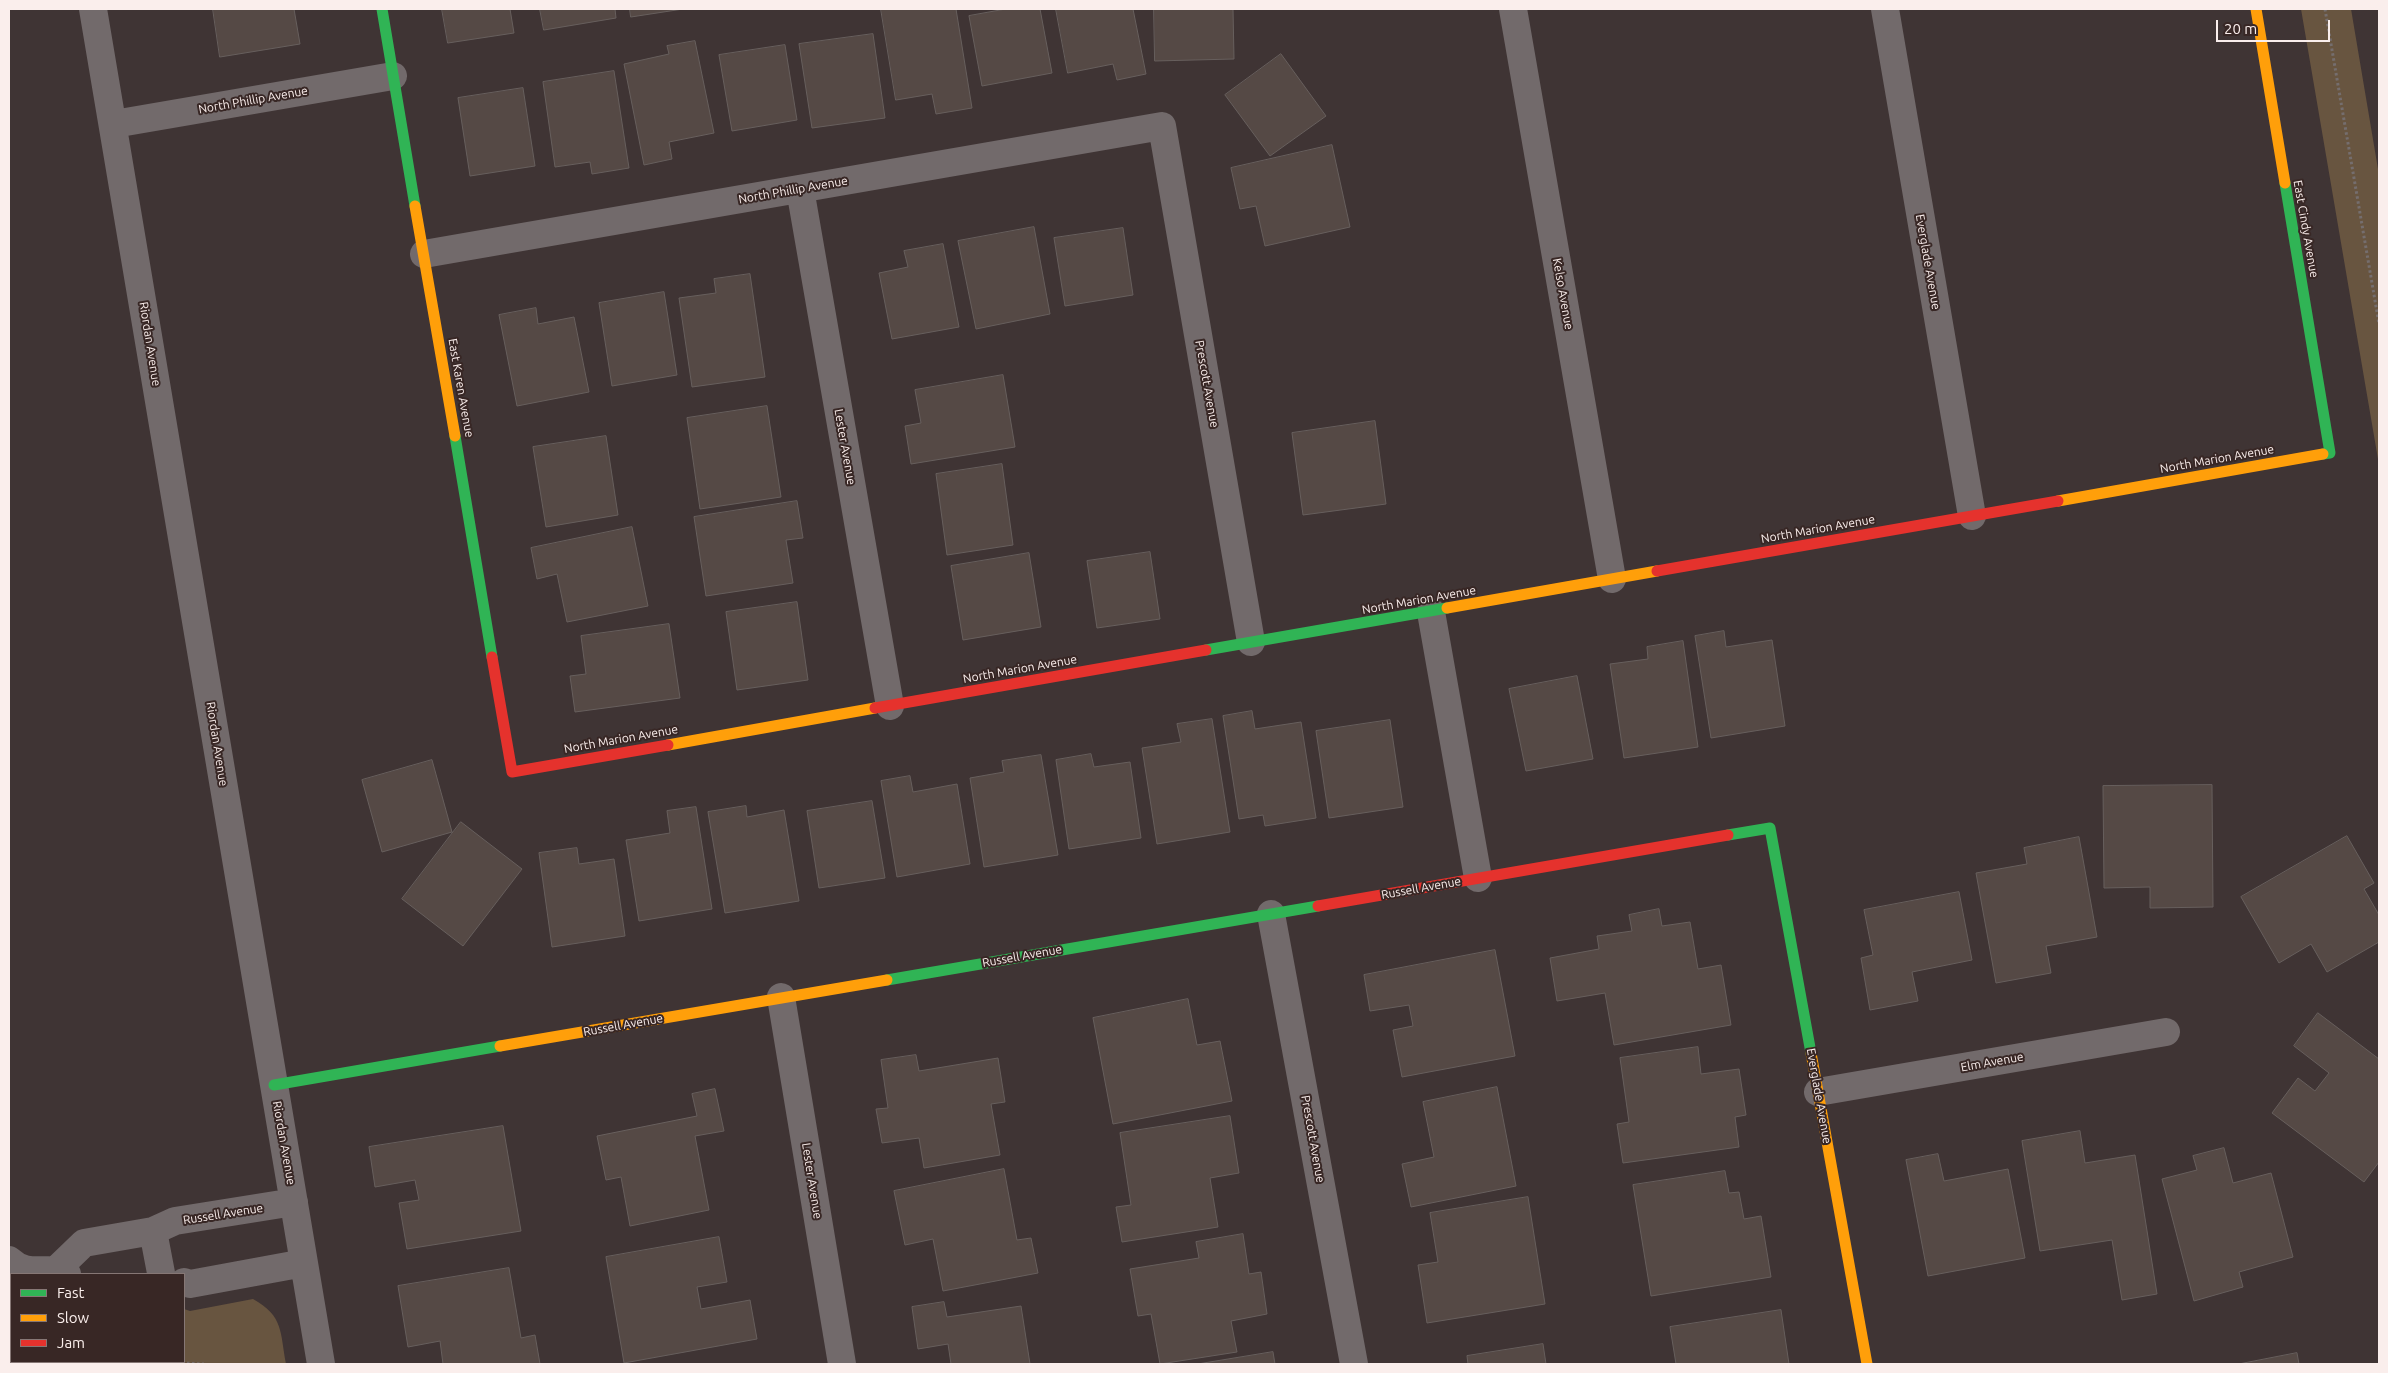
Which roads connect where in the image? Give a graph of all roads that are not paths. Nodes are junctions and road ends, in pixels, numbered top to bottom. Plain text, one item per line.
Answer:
1 (93, 9) edge
2 (382, 9) edge
3 (1513, 9) edge
4 (1885, 9) edge
5 (2256, 9) edge
6 (393, 76) junction
7 (114, 124) junction
8 (1162, 126) joint
9 (800, 189) junction
10 (424, 254) junction
11 (2330, 453) joint
12 (1972, 516) junction
13 (1612, 579) junction
14 (1431, 612) junction
15 (1251, 642) junction
16 (890, 706) junction
17 (512, 772) joint
18 (1770, 828) joint
19 (1478, 878) junction
20 (1271, 914) junction
21 (781, 997) junction
22 (2166, 1032) dead end
23 (274, 1085) junction
24 (1818, 1092) junction
25 (294, 1202) junction
26 (153, 1231) junction
27 (9, 1260) edge
28 (304, 1263) junction
29 (62, 1272) edge
30 (165, 1273) edge
31 (185, 1282) edge
32 (321, 1364) edge
33 (842, 1364) edge
34 (1354, 1364) edge
35 (1867, 1364) edge

1 - 7 street, Riordan Avenue
2 - 6 street, East Karen Avenue
3 - 13 street, Kelso Avenue
4 - 12 street, Everglade Avenue
5 - 11 street, East Cindy Avenue
6 - 7 street, North Phillip Avenue
6 - 10 street, East Karen Avenue
7 - 23 street, Riordan Avenue
8 - 9 street, North Phillip Avenue
8 - 15 street, Prescott Avenue
9 - 10 street, North Phillip Avenue
9 - 16 street, Lester Avenue
10 - 17 street, East Karen Avenue
11 - 12 street, North Marion Avenue
12 - 13 street, North Marion Avenue
13 - 14 street, North Marion Avenue
14 - 15 street, North Marion Avenue
14 - 19 street
15 - 16 street, North Marion Avenue
16 - 17 street, North Marion Avenue
18 - 19 street, Russell Avenue
18 - 24 street, Everglade Avenue
19 - 20 street, Russell Avenue
20 - 21 street, Russell Avenue
20 - 34 street, Prescott Avenue
21 - 23 street, Russell Avenue
21 - 33 street, Lester Avenue
22 - 24 street, Elm Avenue
23 - 25 street, Riordan Avenue
24 - 35 street, Everglade Avenue
25 - 26 street, Russell Avenue
25 - 28 street, Riordan Avenue
26 - 29 street, Russell Avenue
26 - 30 street
27 - 29 street, Russell Avenue
28 - 31 street
28 - 32 street, Riordan Avenue

